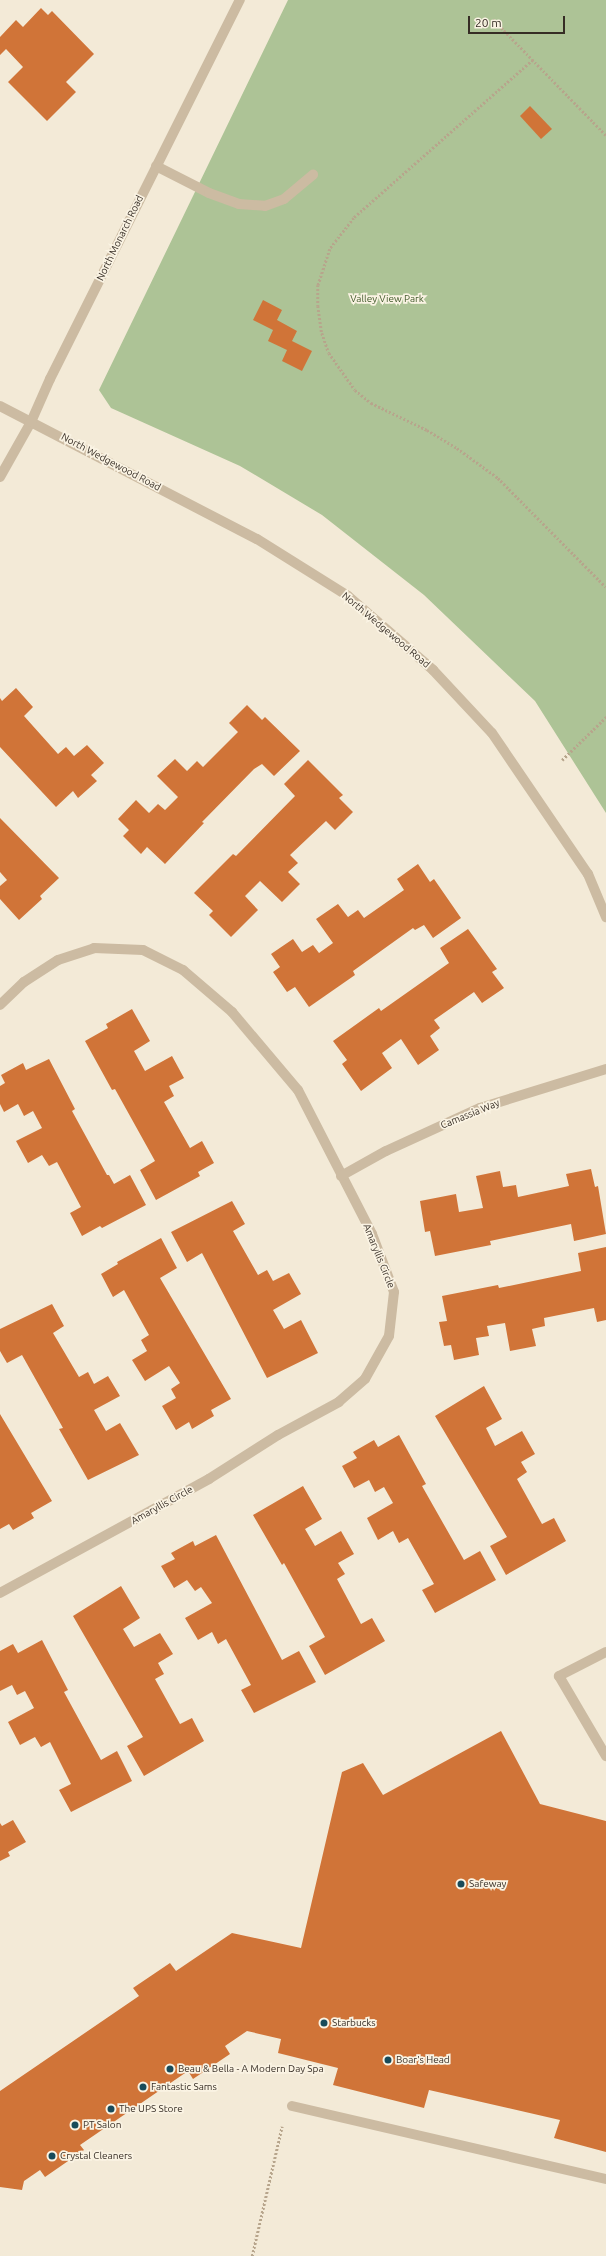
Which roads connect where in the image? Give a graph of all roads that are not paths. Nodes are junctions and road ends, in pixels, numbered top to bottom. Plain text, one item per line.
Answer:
1 (240, 0) edge
2 (156, 166) junction
3 (312, 175) dead end
4 (0, 406) edge
5 (31, 422) junction
6 (0, 477) edge
7 (606, 917) edge
8 (0, 1005) edge
9 (606, 1069) edge
10 (341, 1176) junction
11 (0, 1593) edge
12 (606, 1652) edge
13 (606, 1756) edge
14 (292, 2106) dead end
15 (606, 2179) edge

1 - 2 street, North Monarch Road
2 - 3 street
2 - 5 street, North Monarch Road
4 - 5 street, North Wedgewood Road
5 - 6 street, North Monarch Road
5 - 7 street, North Wedgewood Road
8 - 10 street, Amaryllis Circle
9 - 10 street, Camassia Way
10 - 11 street, Amaryllis Circle
12 - 13 street
14 - 15 street

